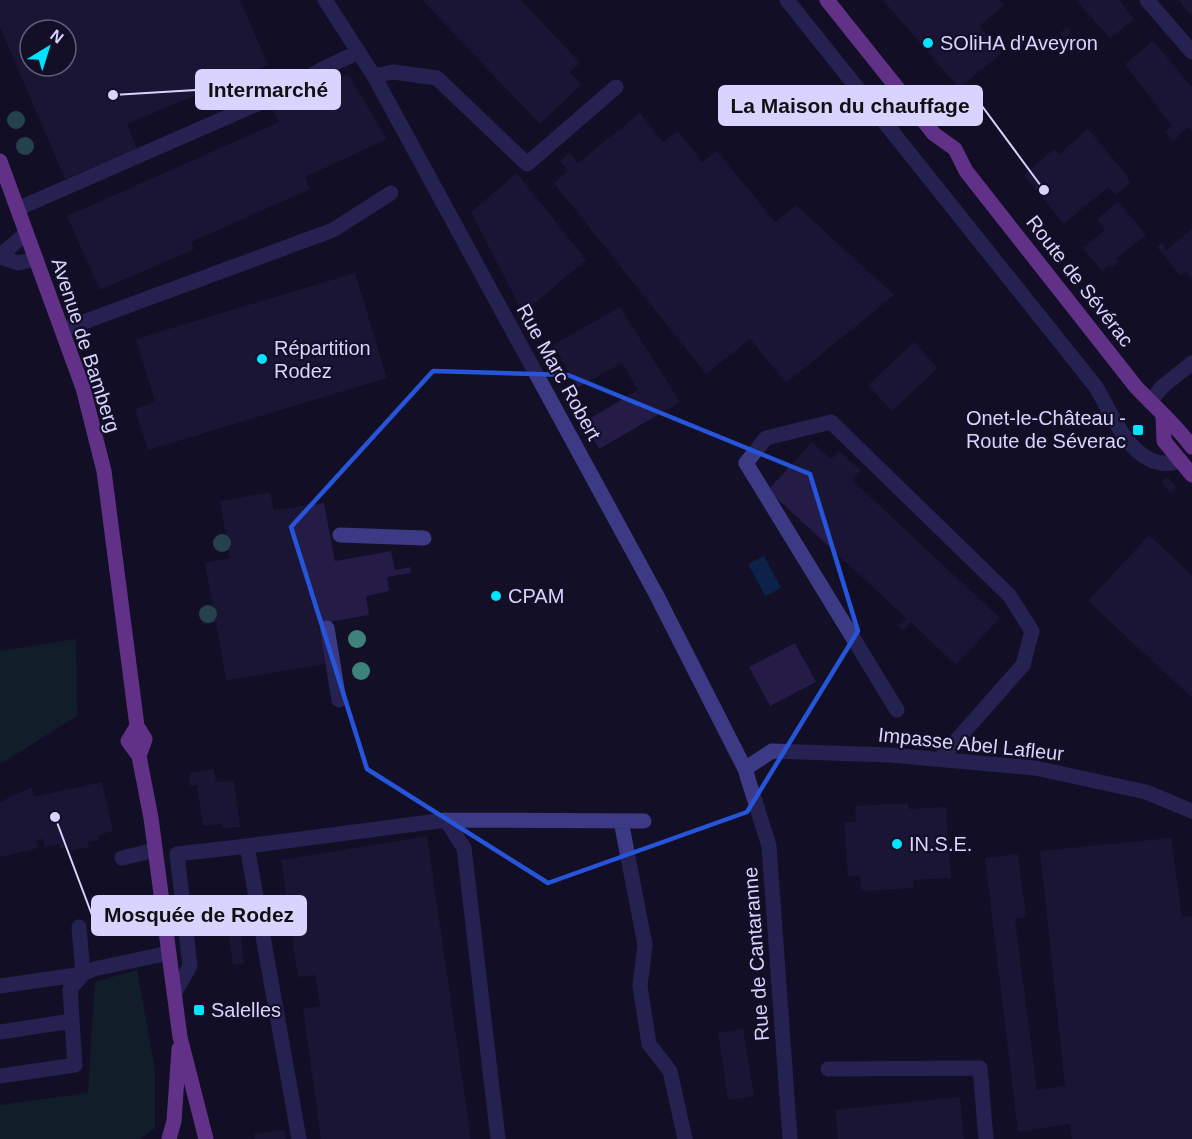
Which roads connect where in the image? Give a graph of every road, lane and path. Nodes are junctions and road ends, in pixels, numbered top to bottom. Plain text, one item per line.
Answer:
1 (325, 0) edge
2 (787, 0) edge
3 (827, 0) edge
4 (1147, 0) edge
5 (359, 52) junction
6 (1192, 52) edge
7 (374, 76) junction
8 (616, 87) dead end
9 (0, 161) edge
10 (391, 193) dead end
11 (17, 209) junction
12 (26, 233) junction
13 (0, 256) edge
14 (36, 259) junction
15 (62, 330) junction
16 (1192, 363) edge
17 (1150, 402) junction
18 (1163, 417) junction
19 (1192, 447) edge
20 (1181, 461) junction
21 (1192, 475) edge
22 (340, 535) dead end
23 (424, 538) dead end
24 (327, 628) dead end
25 (339, 700) dead end
26 (897, 710) dead end
27 (940, 759) junction
28 (746, 769) junction
29 (1192, 811) edge
30 (446, 820) junction
31 (621, 821) junction
32 (644, 821) dead end
33 (247, 846) junction
34 (155, 850) junction
35 (122, 858) dead end
36 (80, 927) dead end
37 (169, 953) junction
38 (83, 974) junction
39 (0, 986) edge
40 (174, 994) junction
41 (72, 1021) junction
42 (0, 1032) edge
43 (180, 1037) junction
44 (828, 1069) dead end
45 (0, 1076) edge
46 (169, 1139) edge
47 (206, 1139) edge
48 (299, 1139) edge
49 (498, 1139) edge
50 (685, 1139) edge
51 (790, 1139) edge
52 (986, 1139) edge

1 - 5 street, Rue Marc Robert
2 - 20 street
3 - 17 main road, Route de Sévérac
4 - 6 street
5 - 7 street, Rue Marc Robert
5 - 11 street
7 - 8 street
7 - 28 street, Rue Marc Robert
9 - 11 main road, Avenue de Bamberg
10 - 15 street
11 - 12 main road, Avenue de Bamberg
12 - 13 street
12 - 14 main road, Avenue de Bamberg
13 - 14 street
14 - 15 main road, Avenue de Bamberg
15 - 34 main road, Avenue de Bamberg
16 - 17 street
17 - 18 main road, Route de Sévérac
18 - 19 main road, Route de Sévérac
18 - 20 main road
20 - 21 main road
22 - 23 street
24 - 25 street
26 - 27 street
27 - 28 street, Impasse Abel Lafleur
27 - 29 street, Impasse Abel Lafleur
28 - 51 street, Rue de Cantaranne
30 - 31 street
30 - 33 street
30 - 49 street
31 - 32 street
31 - 50 street
33 - 40 street
33 - 48 street
34 - 35 street
34 - 37 main road, Avenue de Bamberg
36 - 38 street
37 - 38 street
37 - 40 main road, Avenue de Bamberg
38 - 39 street
38 - 41 street
40 - 43 main road, Avenue de Bamberg
41 - 42 street
41 - 45 street
43 - 46 main road, Avenue de Bamberg
43 - 47 main road, Avenue de Bamberg
44 - 52 street

